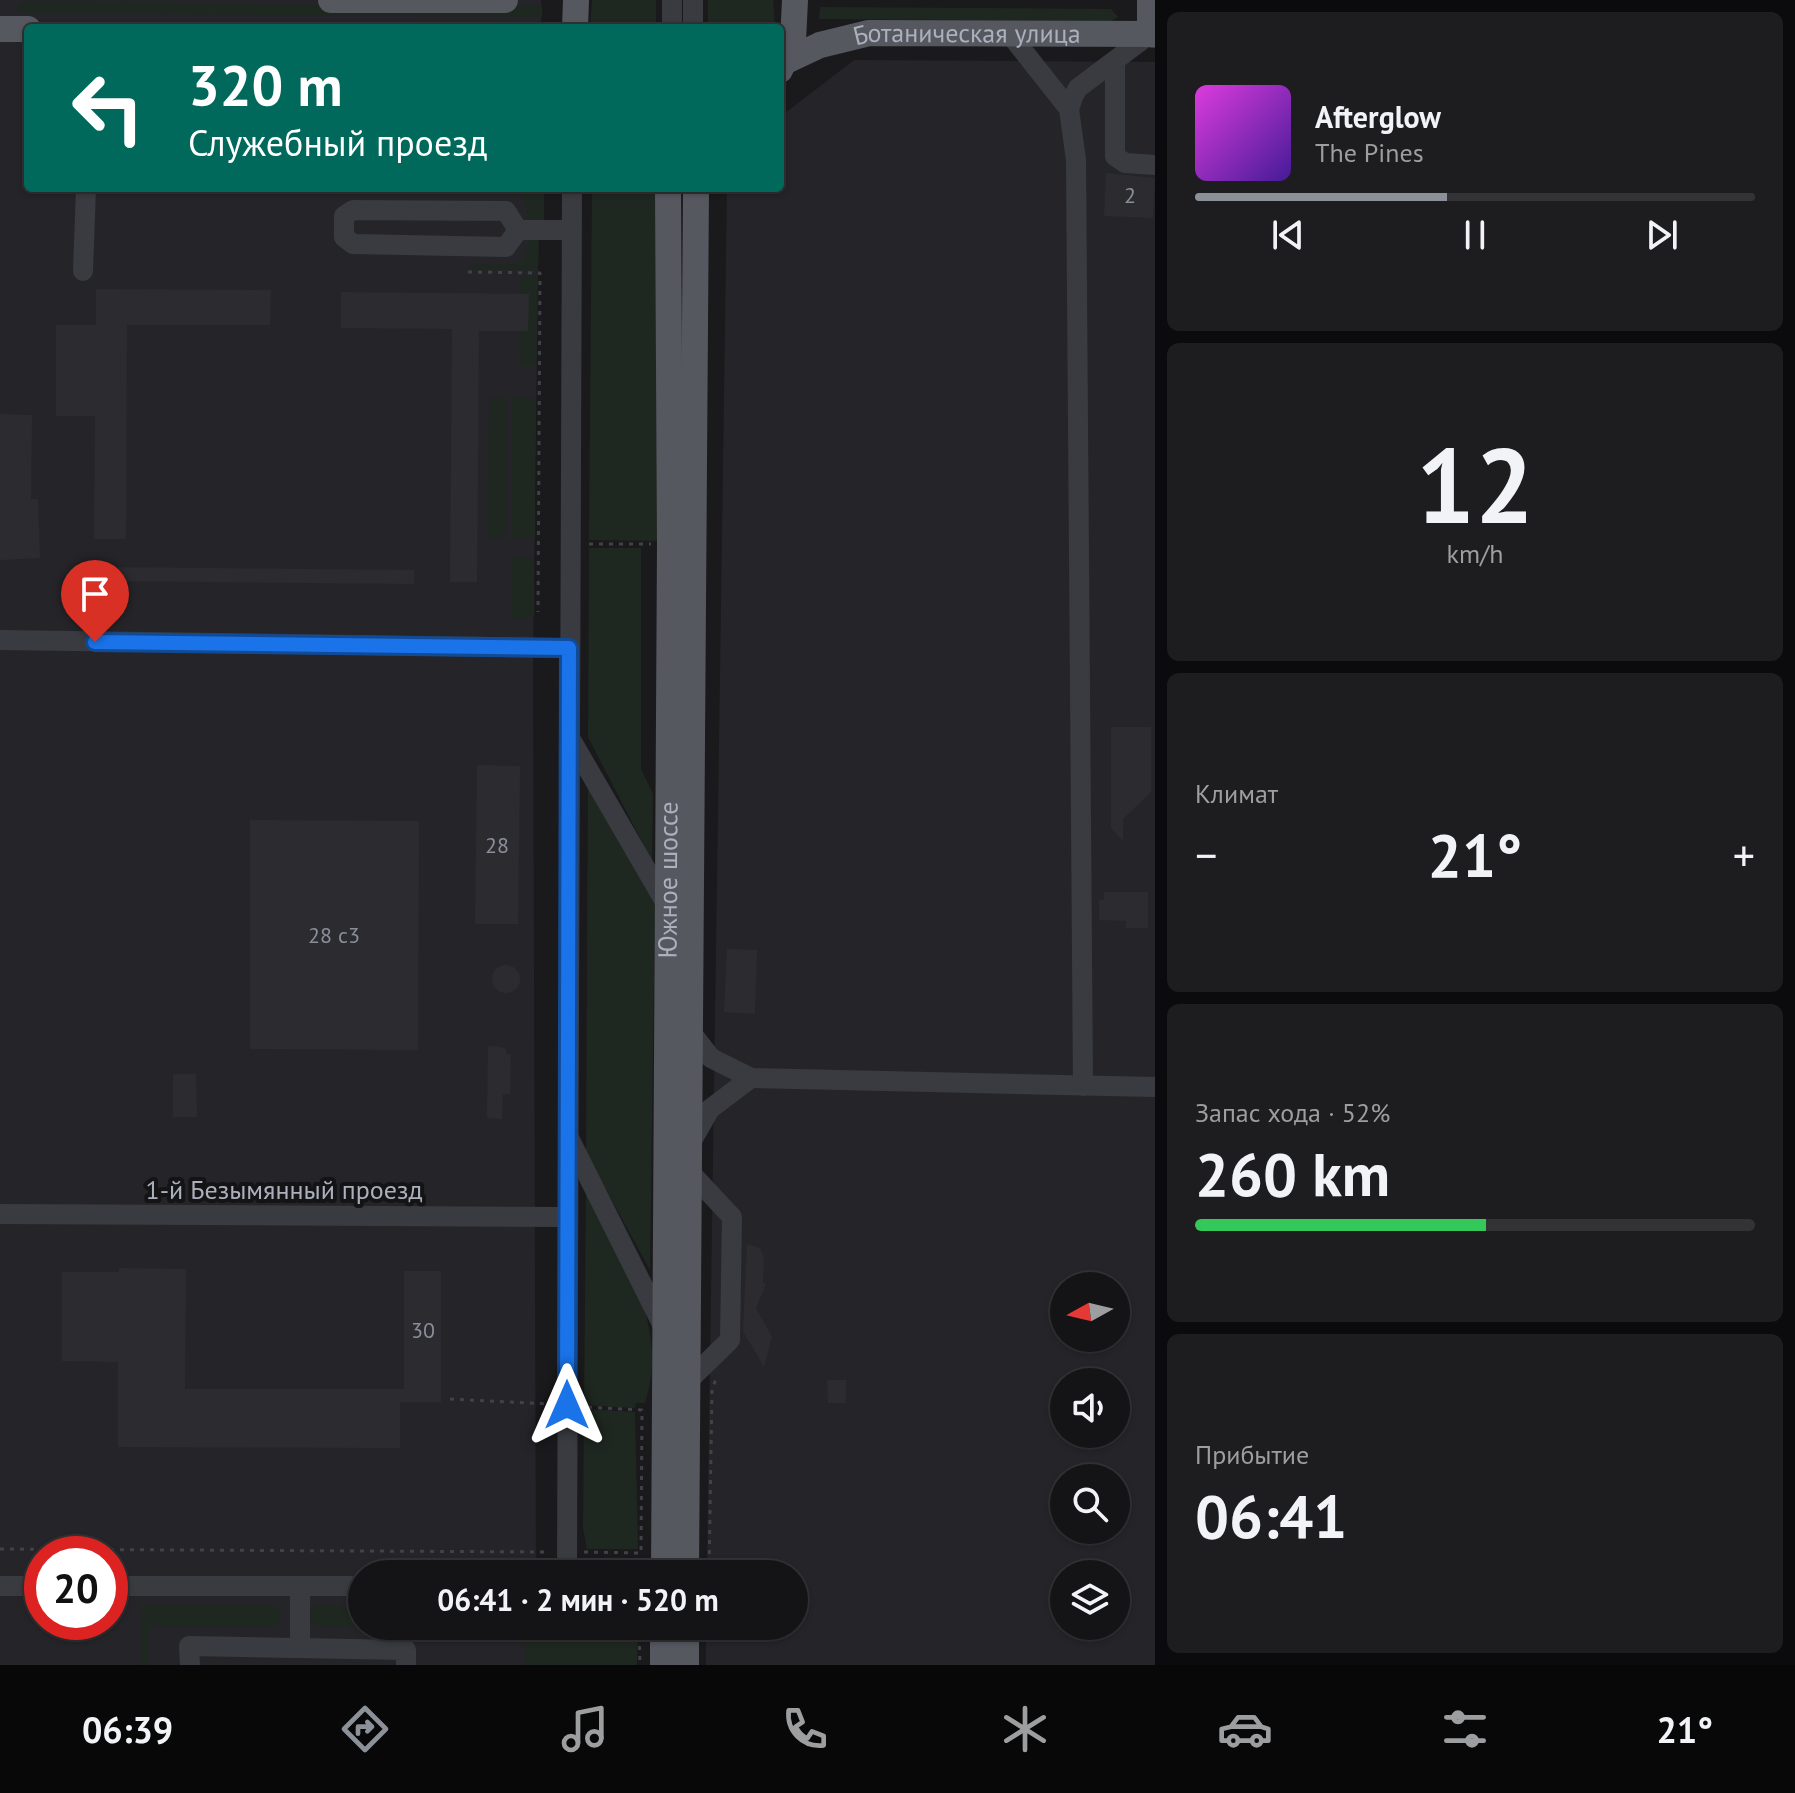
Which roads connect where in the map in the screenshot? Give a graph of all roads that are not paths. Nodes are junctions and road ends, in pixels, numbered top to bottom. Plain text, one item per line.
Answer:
1 (331, 0) edge
2 (453, 0) edge
3 (505, 0) edge
4 (576, 0) edge
5 (672, 0) edge
6 (693, 0) edge
7 (795, 0) edge
8 (1150, 0) edge
9 (575, 24) edge
10 (672, 24) edge
11 (693, 24) edge
12 (0, 29) edge
13 (24, 29) edge
14 (1009, 33) junction
15 (1153, 36) edge
16 (1115, 61) junction
17 (784, 63) edge
18 (784, 64) edge
19 (1069, 109) junction
20 (1155, 165) edge
21 (86, 192) edge
22 (572, 192) edge
23 (682, 195) edge
24 (518, 230) junction
25 (571, 230) junction
26 (83, 271) dead end
27 (0, 640) edge
28 (569, 648) junction
29 (570, 738) junction
30 (668, 907) junction
31 (690, 1031) junction
32 (751, 1078) junction
33 (1083, 1086) junction
34 (1155, 1087) edge
35 (568, 1135) junction
36 (689, 1158) junction
37 (0, 1214) edge
38 (567, 1217) junction
39 (664, 1330) junction
40 (687, 1382) junction
41 (567, 1560) edge
42 (664, 1560) edge
43 (686, 1560) edge
44 (0, 1586) edge
45 (24, 1586) edge
46 (128, 1586) edge
47 (348, 1586) edge
48 (300, 1587) junction
49 (663, 1640) edge
50 (686, 1640) edge
51 (300, 1647) junction
52 (190, 1665) edge
53 (406, 1665) edge
54 (663, 1665) edge
55 (686, 1665) edge

1 - 2 main road
2 - 3 main road
4 - 9 main road
5 - 10 street
6 - 11 street
7 - 17 main road
8 - 15 main road
12 - 13 main road
14 - 15 main road, Ботаническая улица
14 - 18 main road, Ботаническая улица
14 - 19 street
15 - 16 street
16 - 19 street
16 - 20 street
19 - 33 street
21 - 26 street
22 - 25 street
23 - 30 main road, Южное шоссе
23 - 31 main road, Южное шоссе
24 - 24 street
24 - 25 street
25 - 28 street
27 - 28 street
28 - 29 street
29 - 30 street
29 - 35 street
30 - 39 main road, Южное шоссе
31 - 32 street
31 - 36 main road, Южное шоссе
32 - 33 street
32 - 36 street
33 - 34 street
35 - 38 street
35 - 39 street
36 - 40 main road, Южное шоссе
36 - 40 street
37 - 38 street, 1-й Безымянный проезд
38 - 41 street
39 - 42 main road, Южное шоссе
40 - 43 main road, Южное шоссе
44 - 45 street
46 - 48 street
47 - 48 street
48 - 51 street
49 - 54 main road
50 - 55 main road
51 - 52 street
51 - 53 street

